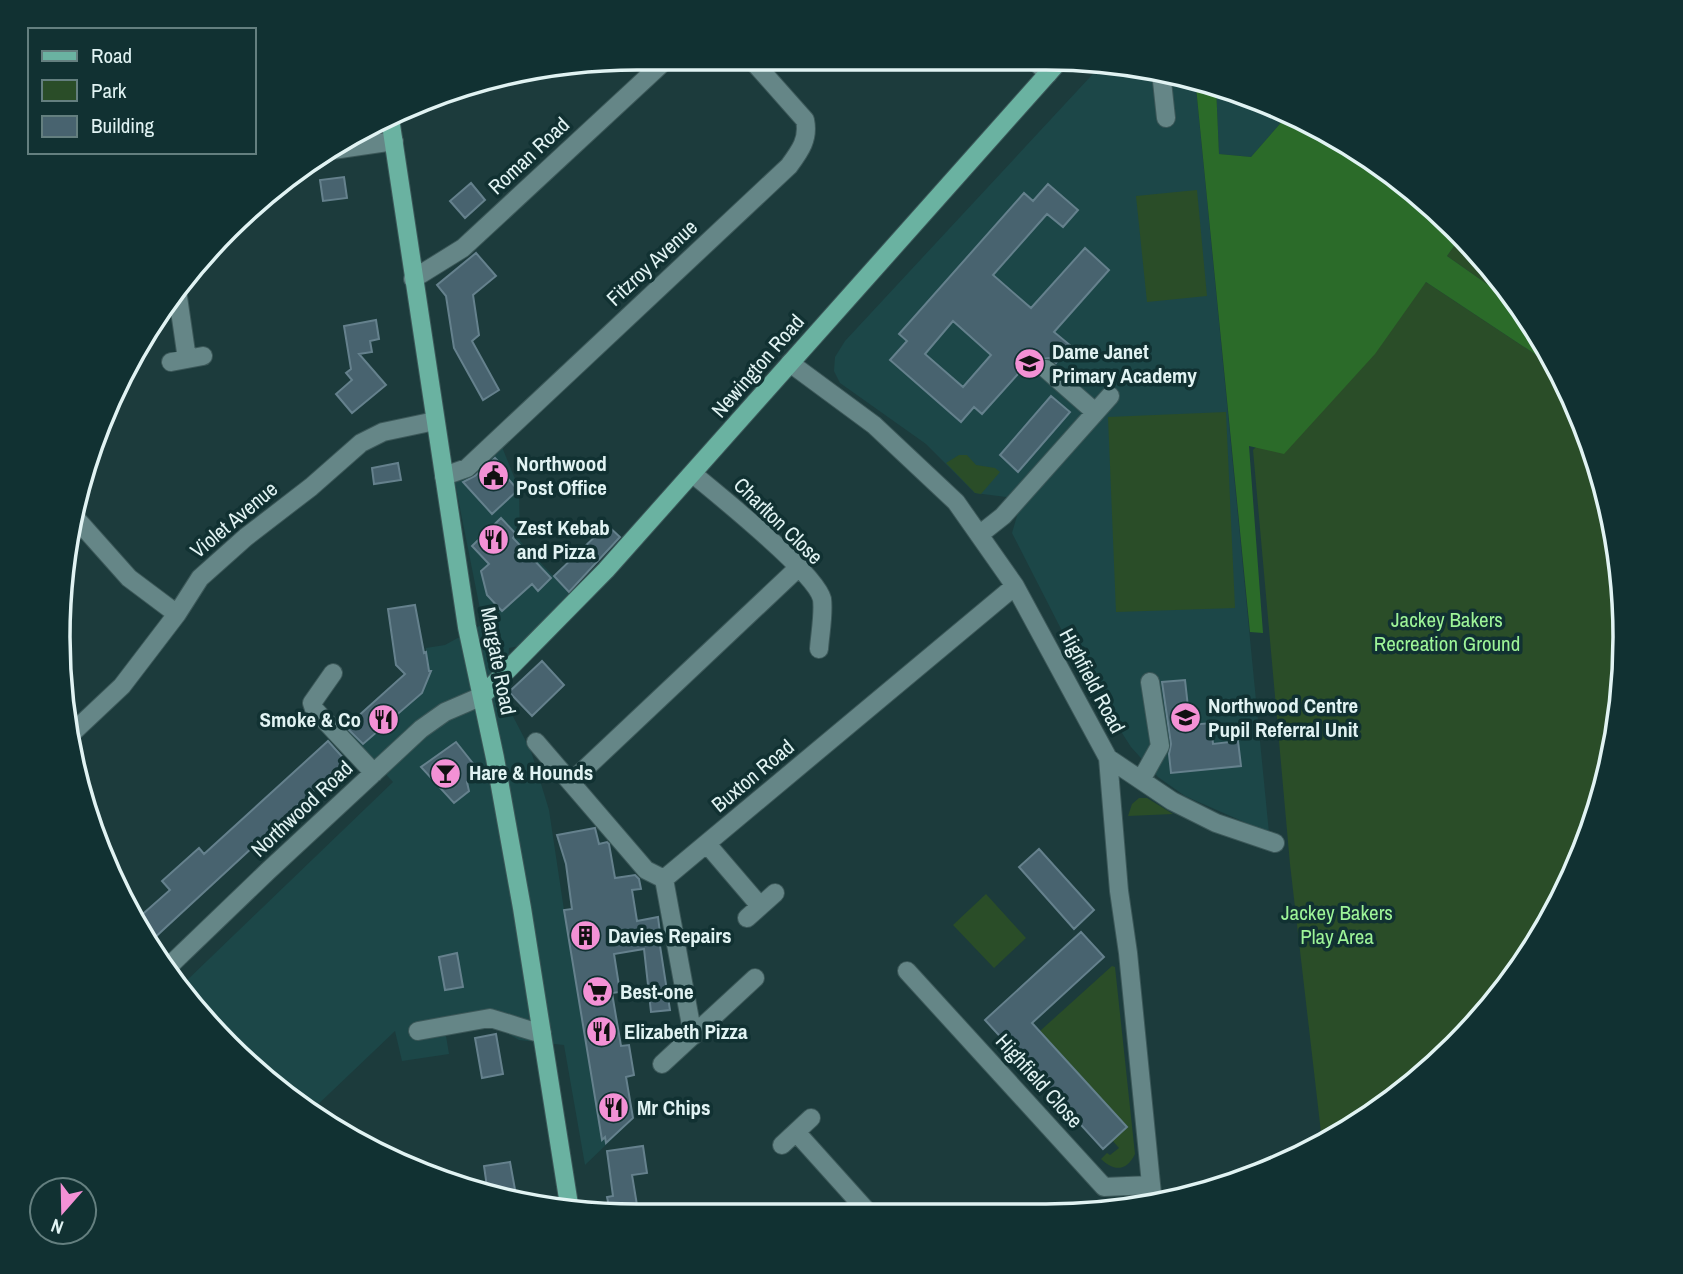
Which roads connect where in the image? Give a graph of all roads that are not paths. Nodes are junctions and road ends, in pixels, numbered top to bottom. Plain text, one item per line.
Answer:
1 (655, 70) edge
2 (760, 70) edge
3 (1044, 70) edge
4 (1051, 70) edge
5 (1048, 74) junction
6 (1162, 82) edge
7 (1167, 118) dead end
8 (391, 126) edge
9 (394, 141) junction
10 (350, 148) edge
11 (413, 279) junction
12 (179, 304) edge
13 (187, 359) dead end
14 (790, 363) junction
15 (1046, 369) dead end
16 (1110, 396) dead end
17 (1095, 412) junction
18 (436, 421) junction
19 (693, 474) junction
20 (444, 477) junction
21 (81, 524) edge
22 (979, 535) junction
23 (799, 568) junction
24 (1015, 586) junction
25 (177, 614) junction
26 (819, 649) dead end
27 (333, 673) dead end
28 (1150, 682) dead end
29 (482, 696) junction
30 (78, 728) edge
31 (537, 742) dead end
32 (1108, 758) junction
33 (374, 773) junction
34 (1141, 780) junction
35 (572, 782) junction
36 (1275, 843) dead end
37 (707, 844) junction
38 (664, 879) junction
39 (775, 893) dead end
40 (173, 962) edge
41 (907, 971) dead end
42 (755, 978) dead end
43 (418, 1031) dead end
44 (542, 1034) junction
45 (693, 1036) junction
46 (663, 1065) dead end
47 (811, 1118) dead end
48 (796, 1132) junction
49 (782, 1144) dead end
50 (1151, 1185) junction
51 (1152, 1194) edge
52 (568, 1200) edge
53 (861, 1204) edge

1 - 11 street, Roman Road
2 - 20 street, Fitzroy Avenue
3 - 5 street
4 - 5 main road, Newington Road
5 - 14 main road, Newington Road
6 - 7 street
8 - 9 main road, Margate Road
9 - 10 street
9 - 11 main road, Margate Road
11 - 18 main road, Margate Road
12 - 13 street
14 - 19 main road, Newington Road
14 - 22 street, Highfield Road
15 - 17 street
16 - 17 street
17 - 22 street
18 - 20 main road, Margate Road
18 - 25 street, Violet Avenue
19 - 23 street, Charlton Close
19 - 29 main road, Newington Road
20 - 29 main road, Margate Road
21 - 25 street
22 - 24 street, Highfield Road
23 - 26 street, Charlton Close
23 - 35 street
24 - 32 street, Highfield Road
24 - 37 street, Buxton Road
25 - 30 street, Violet Avenue
27 - 33 street
28 - 34 street
29 - 33 street, Northwood Road
29 - 44 main road, Margate Road
31 - 35 street
32 - 34 street
32 - 50 street, Highfield Road
33 - 40 street, Northwood Road
34 - 36 street
35 - 38 street
37 - 38 street, Buxton Road
37 - 39 street
38 - 45 street
41 - 50 street, Highfield Close
42 - 45 street
43 - 44 street
44 - 52 main road, Margate Road
45 - 46 street
47 - 48 street
48 - 49 street
48 - 53 street
50 - 51 street, Highfield Road

